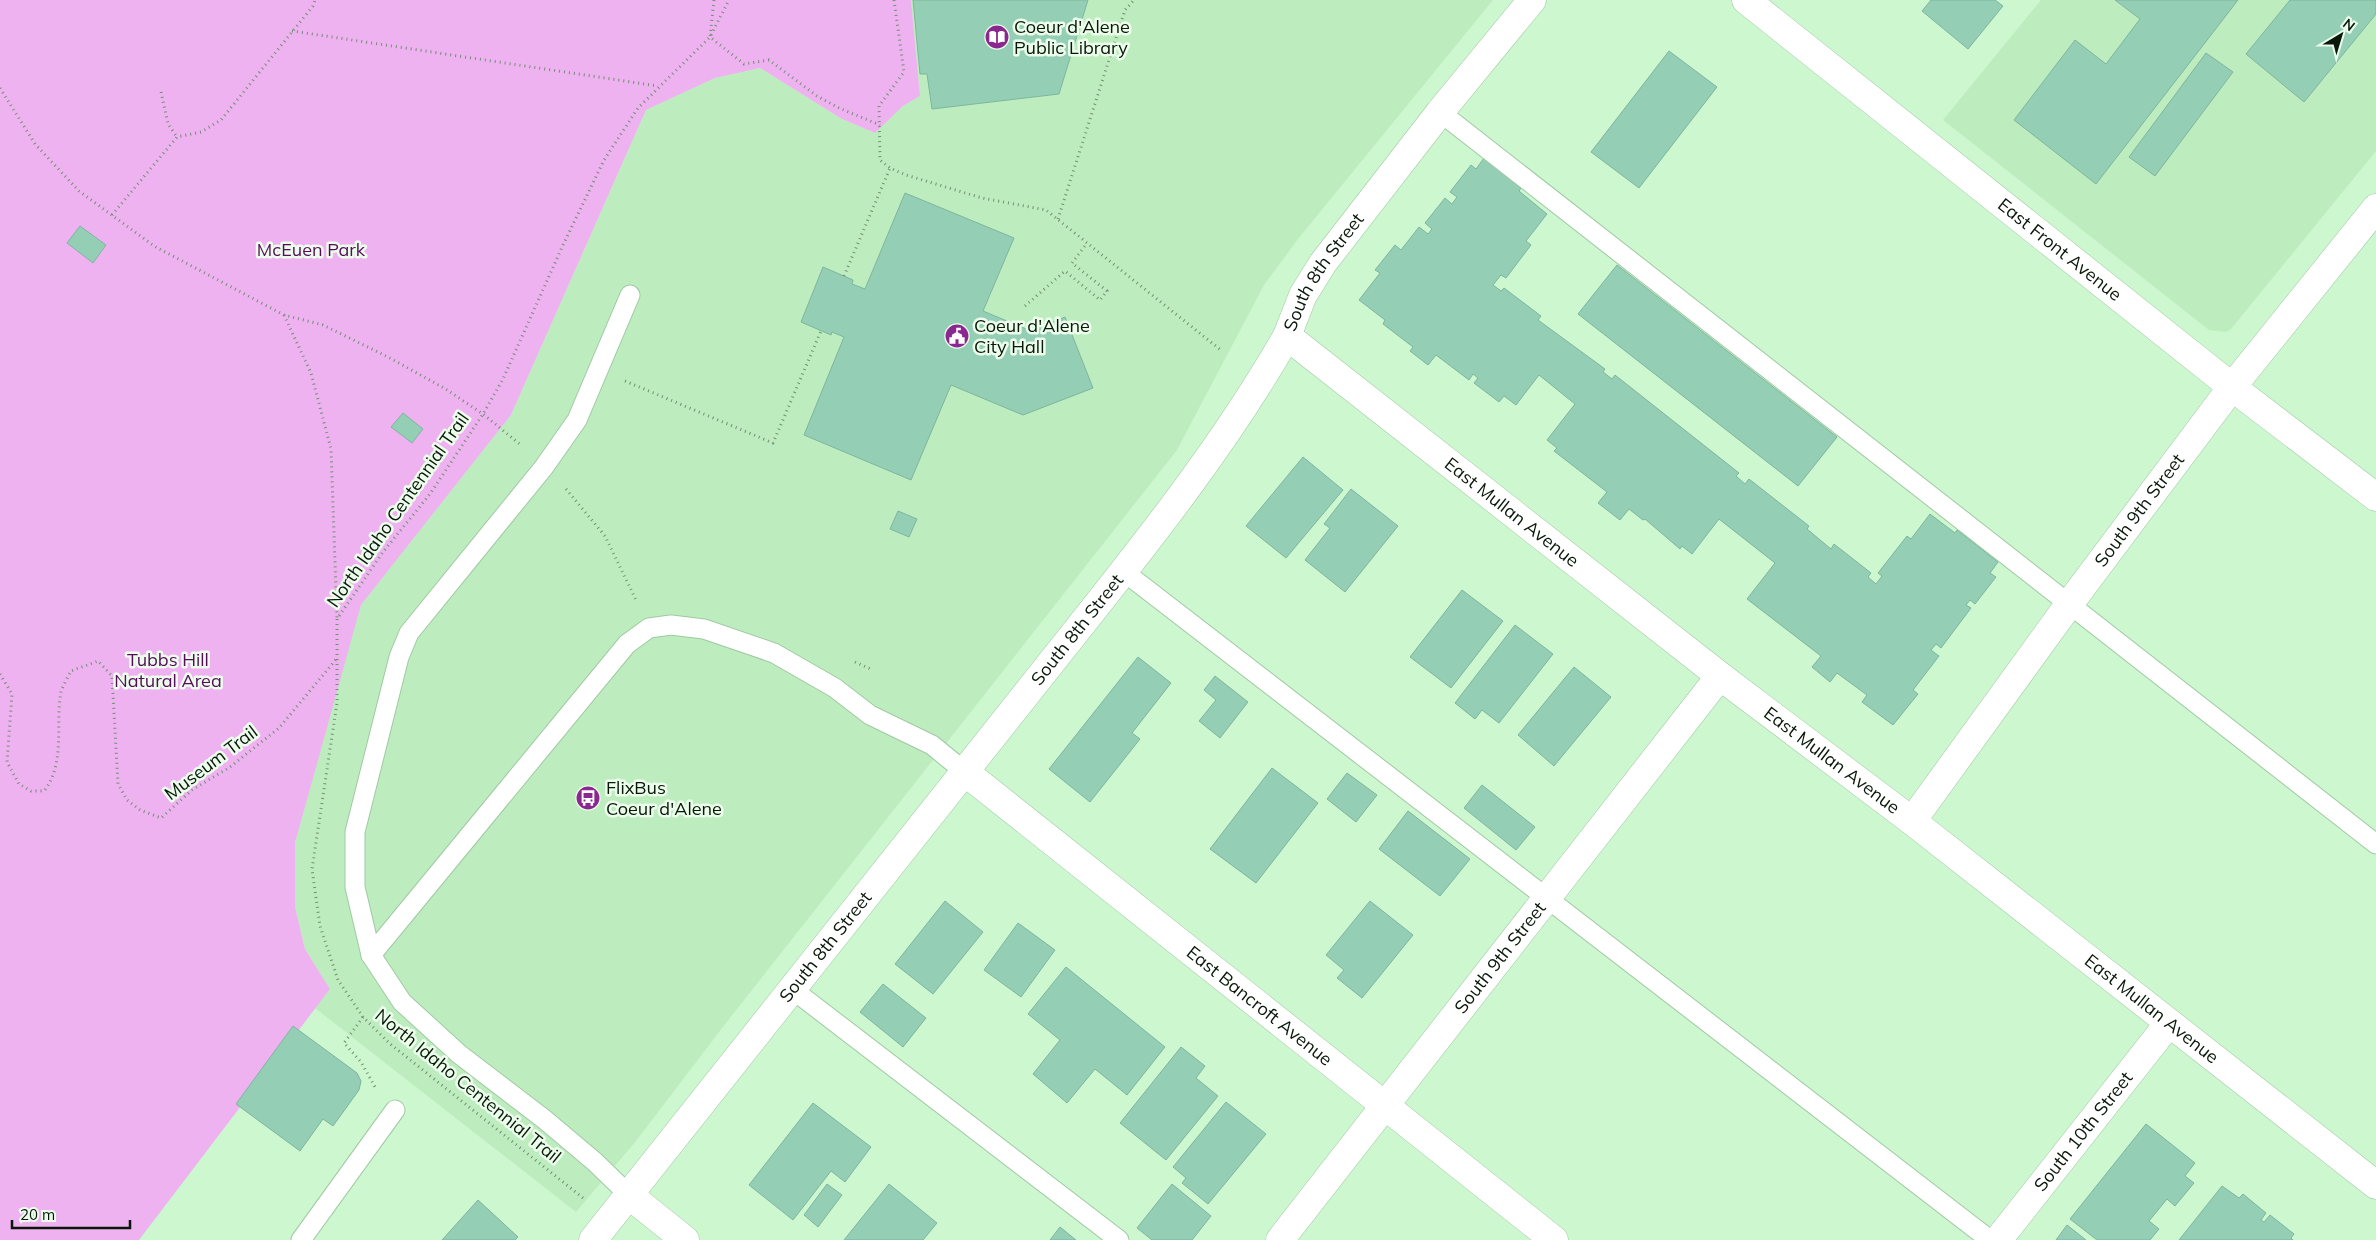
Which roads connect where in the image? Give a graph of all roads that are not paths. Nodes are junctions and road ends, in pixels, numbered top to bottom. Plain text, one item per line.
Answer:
1 (1532, 0) edge
2 (1746, 0) edge
3 (1440, 112) junction
4 (2376, 208) edge
5 (630, 295) dead end
6 (1287, 336) junction
7 (2232, 387) junction
8 (2376, 496) edge
9 (1123, 571) junction
10 (2070, 603) junction
11 (1720, 676) junction
12 (965, 772) junction
13 (1912, 821) junction
14 (2376, 844) edge
15 (1546, 896) junction
16 (371, 955) junction
17 (792, 989) junction
18 (2169, 1022) junction
19 (1385, 1107) junction
20 (395, 1110) road end
21 (2376, 1184) edge
22 (629, 1195) junction
23 (301, 1240) edge
24 (593, 1240) edge
25 (685, 1240) edge
26 (1119, 1240) edge
27 (1280, 1240) edge
28 (1554, 1240) edge
29 (1990, 1240) edge
30 (1998, 1240) edge

1 - 3 street, South 8th Street
2 - 7 street, East Front Avenue
3 - 6 street, South 8th Street
3 - 10 lane
4 - 7 street, South 9th Street
5 - 16 lane
6 - 9 street, South 8th Street
6 - 11 street, East Mullan Avenue
7 - 8 street, East Front Avenue
7 - 10 street, South 9th Street
9 - 12 street, South 8th Street
9 - 15 lane
10 - 13 street, South 9th Street
10 - 14 lane
11 - 13 street, East Mullan Avenue
11 - 15 street, South 9th Street
12 - 16 lane
12 - 17 street, South 8th Street
12 - 19 street, East Bancroft Avenue
13 - 18 street, East Mullan Avenue
15 - 19 street, South 9th Street
15 - 29 lane
16 - 22 lane
17 - 22 street, South 8th Street
17 - 26 lane
18 - 21 street, East Mullan Avenue
18 - 30 street, South 10th Street
19 - 27 street, South 9th Street
19 - 28 street, East Bancroft Avenue
20 - 23 lane
22 - 24 street, South 8th Street
22 - 25 street

